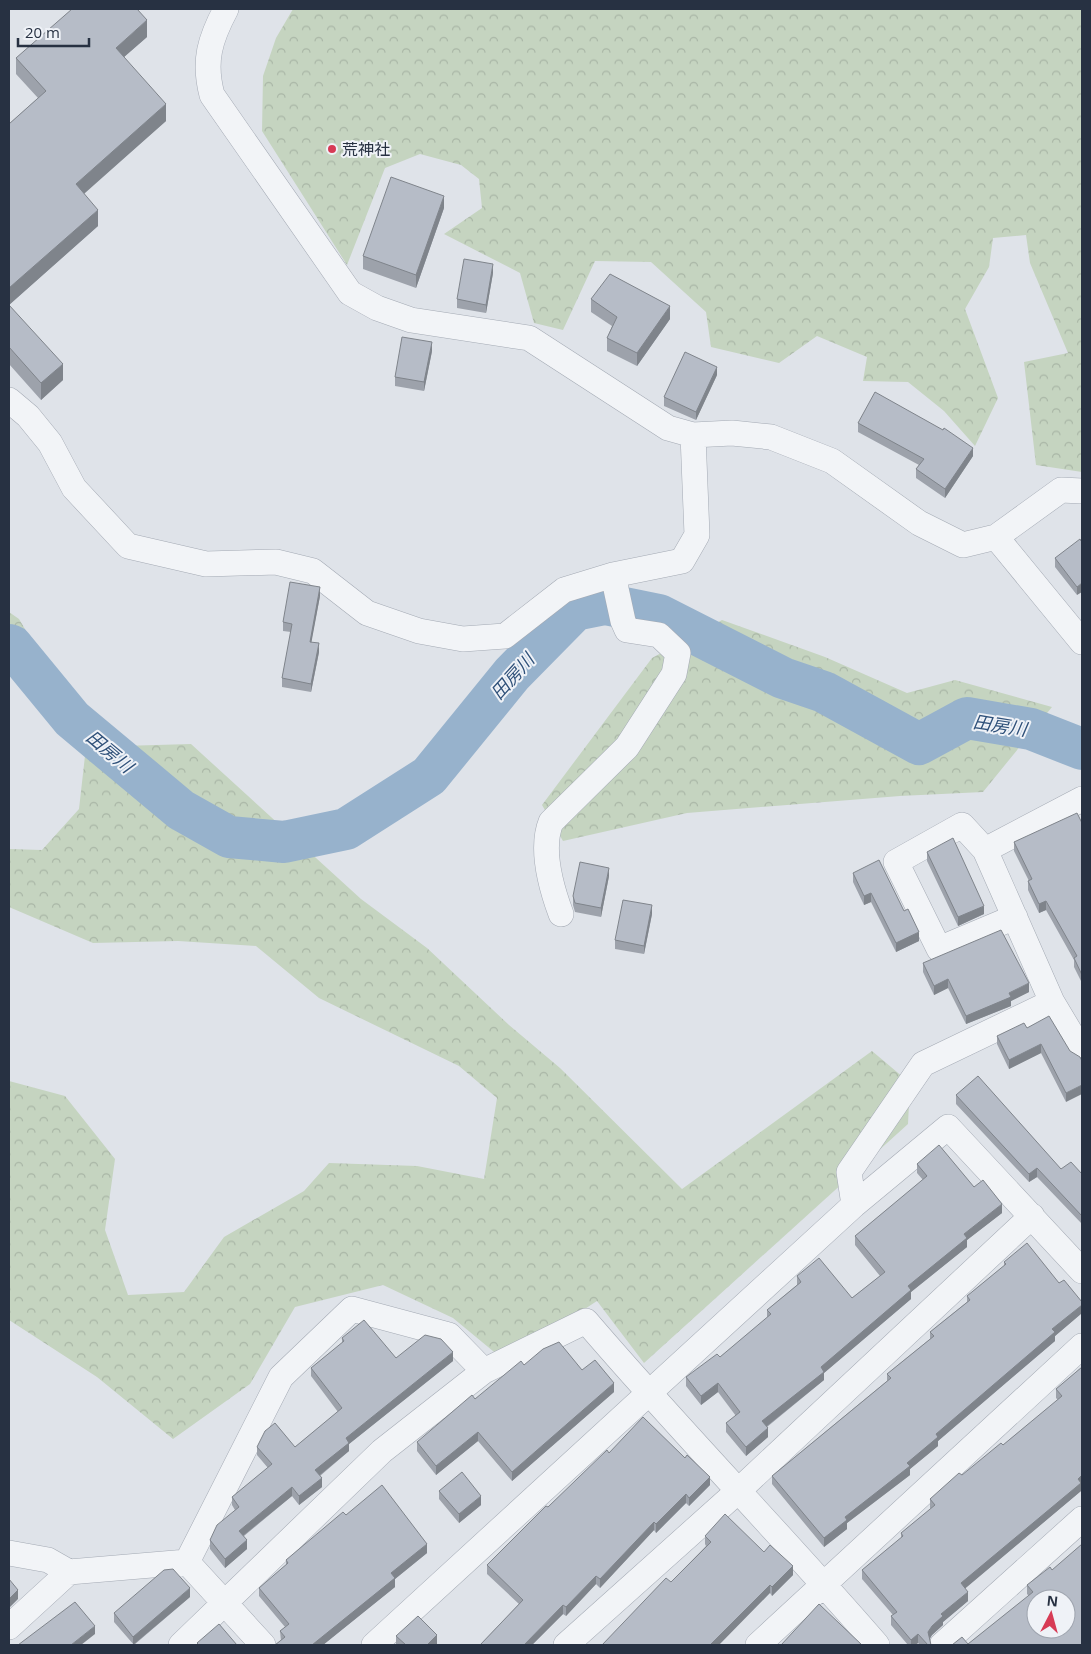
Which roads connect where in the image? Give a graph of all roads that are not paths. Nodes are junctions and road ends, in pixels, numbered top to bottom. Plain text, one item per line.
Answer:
1 (226, 9) edge
2 (9, 400) edge
3 (693, 435) junction
4 (1082, 490) edge
5 (996, 537) junction
6 (614, 581) junction
7 (1078, 628) edge
8 (1082, 799) edge
9 (985, 850) junction
10 (561, 914) dead end
11 (1015, 917) junction
12 (1052, 1002) junction
13 (1082, 1052) edge
14 (854, 1205) junction
15 (1032, 1216) junction
16 (1082, 1271) edge
17 (1082, 1346) edge
18 (484, 1371) junction
19 (649, 1394) junction
20 (738, 1491) junction
21 (1082, 1518) edge
22 (9, 1552) edge
23 (187, 1562) junction
24 (68, 1572) junction
25 (824, 1583) junction
26 (225, 1604) junction
27 (9, 1627) edge
28 (181, 1645) edge
29 (263, 1645) edge
30 (374, 1645) edge
31 (566, 1645) edge
32 (758, 1645) edge
33 (877, 1645) edge
34 (942, 1645) edge

1 - 3 street
2 - 6 street
3 - 5 street
3 - 6 street
4 - 5 street
5 - 7 street
6 - 10 street
8 - 9 street
9 - 11 street
9 - 11 street
11 - 12 street
12 - 13 street
12 - 14 street
14 - 15 street
14 - 19 street
15 - 16 street
15 - 20 street
17 - 25 street
18 - 19 street
18 - 23 street
18 - 26 street
19 - 20 street
19 - 30 street
20 - 25 street
20 - 31 street
21 - 34 street
22 - 24 street
23 - 24 street
23 - 26 street
24 - 27 street
25 - 32 street
25 - 33 street
26 - 28 street
26 - 29 street

